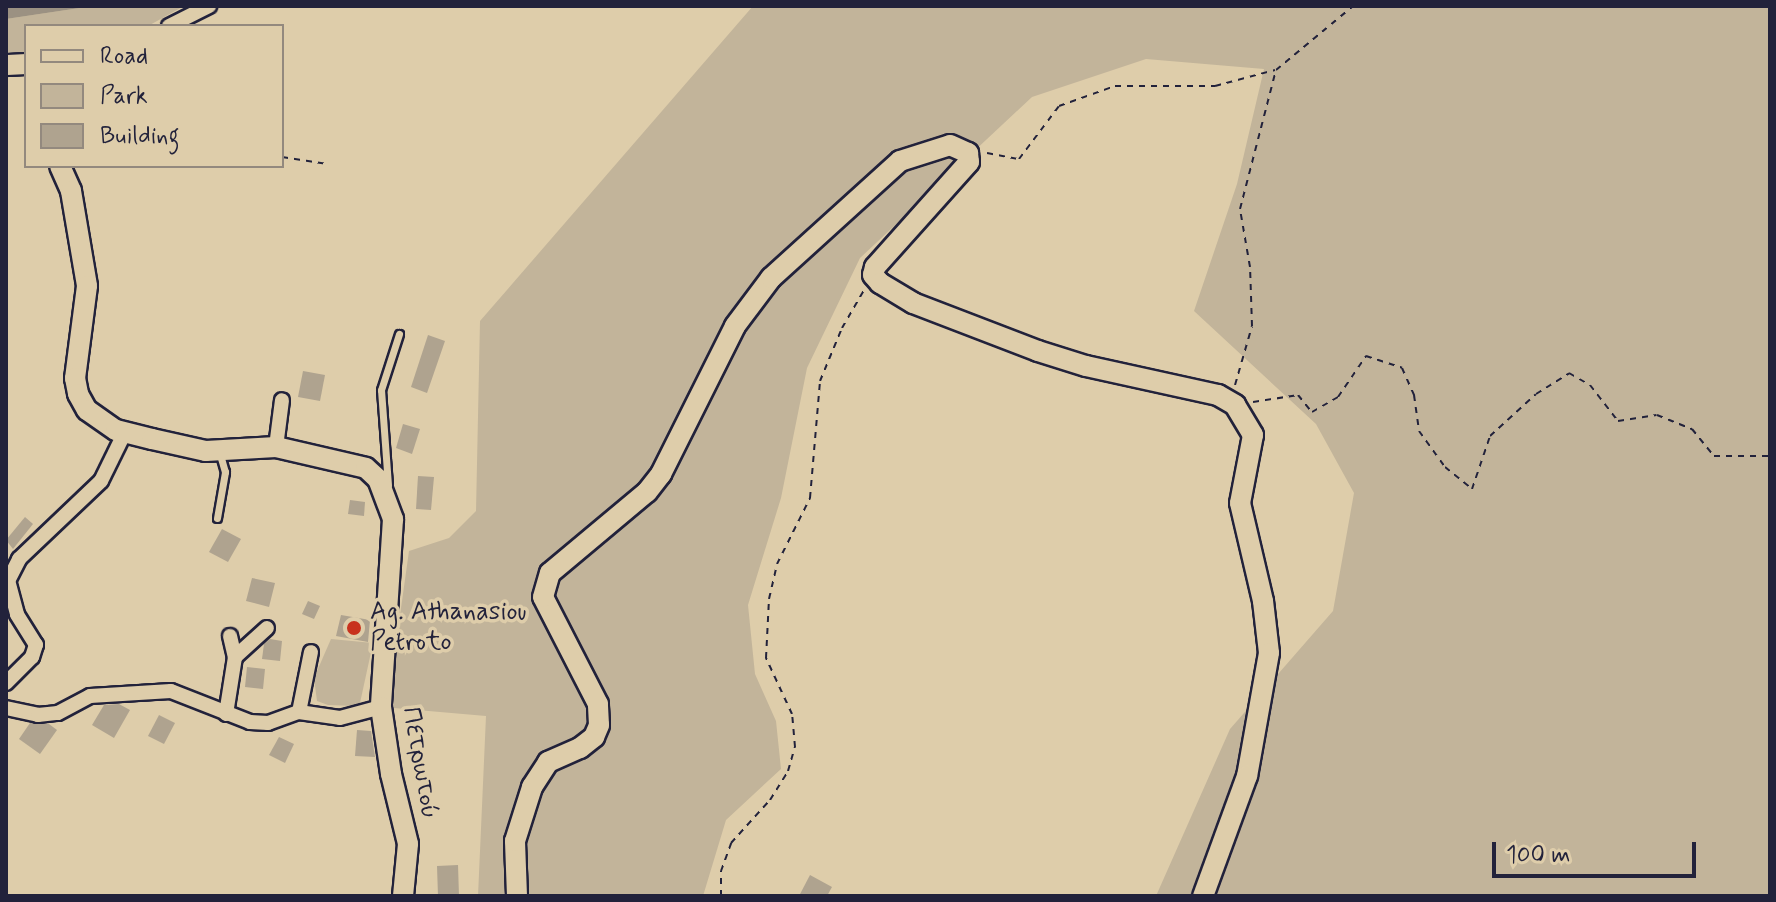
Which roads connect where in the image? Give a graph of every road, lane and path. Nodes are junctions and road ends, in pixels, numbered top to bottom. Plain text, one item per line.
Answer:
1 (209, 6) edge
2 (1353, 6) edge
3 (173, 24) edge
4 (1276, 70) junction
5 (962, 148) junction
6 (284, 157) edge
7 (327, 164) dead end
8 (61, 168) edge
9 (873, 275) junction
10 (399, 334) dead end
11 (282, 400) dead end
12 (1235, 405) junction
13 (125, 432) junction
14 (276, 447) junction
15 (219, 450) junction
16 (1770, 456) edge
17 (388, 503) junction
18 (217, 518) dead end
19 (267, 628) dead end
20 (230, 636) dead end
21 (311, 652) dead end
22 (235, 657) junction
23 (6, 683) edge
24 (381, 707) junction
25 (6, 708) edge
26 (299, 712) junction
27 (226, 714) junction
28 (403, 896) edge
29 (517, 896) edge
30 (721, 896) edge
31 (1203, 896) edge

1 - 3 street
2 - 4 path
4 - 5 path
4 - 12 path
5 - 9 street
5 - 29 street
6 - 7 path
8 - 13 street, Πετρωτού
9 - 12 street
9 - 30 path
10 - 17 lane
11 - 14 street
12 - 16 path
12 - 31 street
13 - 15 street, Πετρωτού
13 - 23 street
14 - 15 street, Πετρωτού
14 - 17 street, Πετρωτού
15 - 18 lane
17 - 24 street, Πετρωτού
19 - 22 street
20 - 22 street
21 - 26 street
22 - 27 street
24 - 26 street
24 - 28 street, Πετρωτού
25 - 27 street
26 - 27 street

